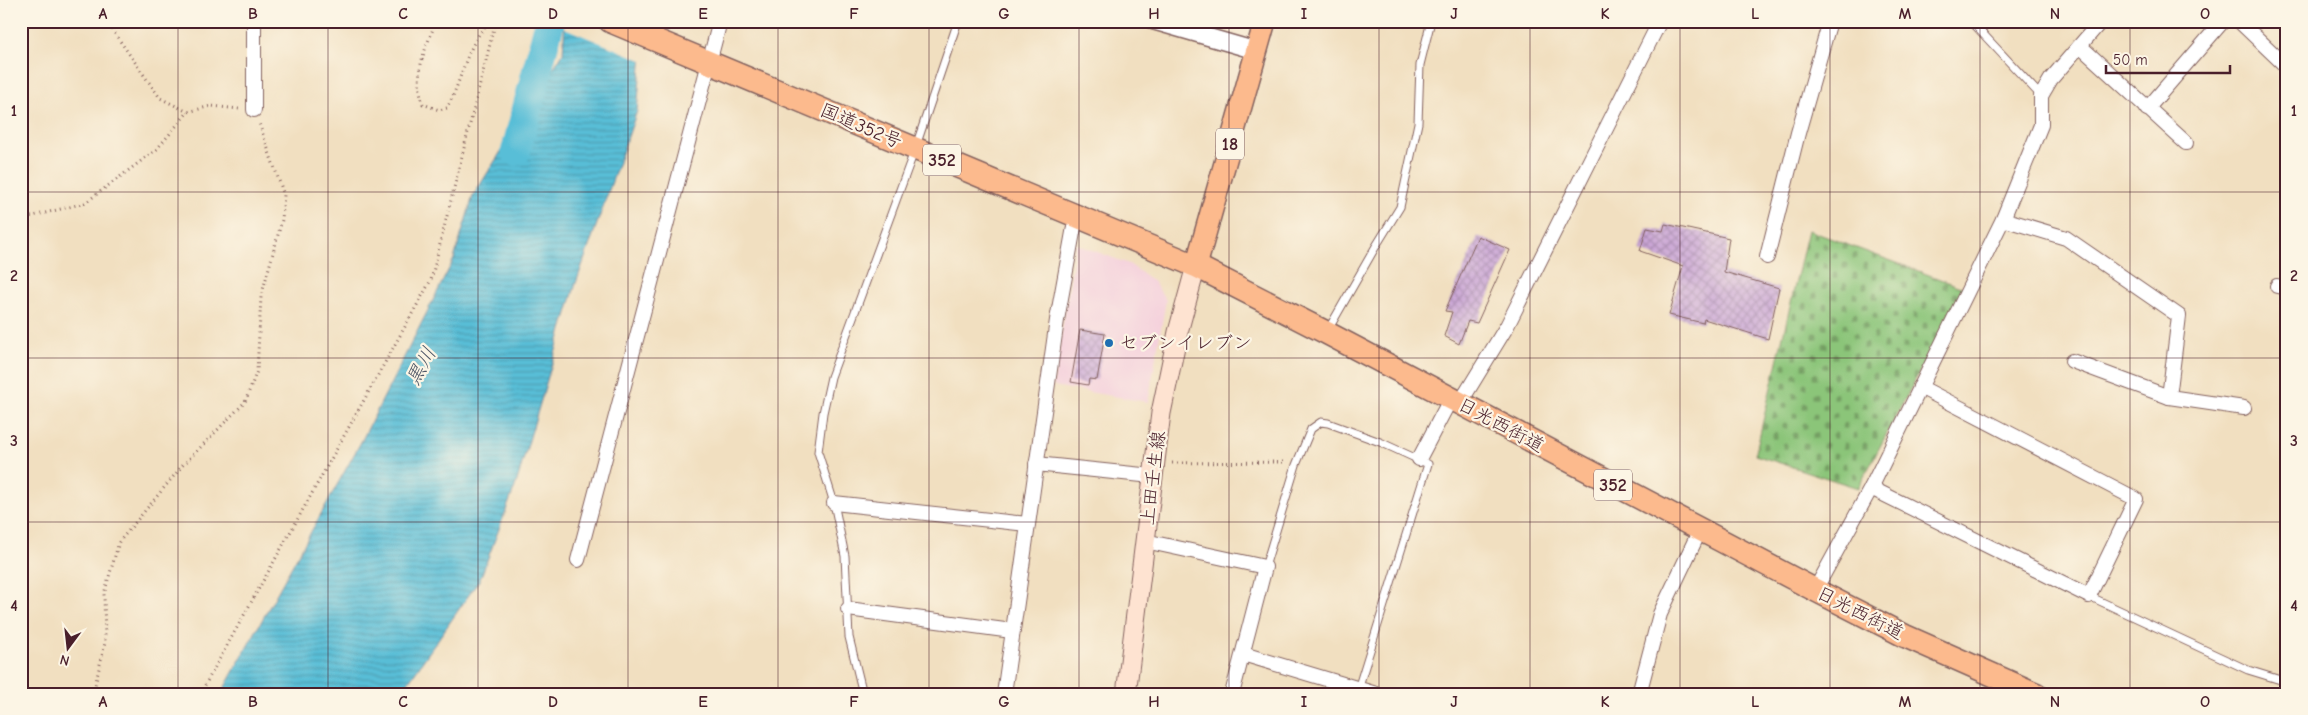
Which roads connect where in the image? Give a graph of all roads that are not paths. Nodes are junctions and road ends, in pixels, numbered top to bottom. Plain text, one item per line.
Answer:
1 (254, 21) edge
2 (610, 21) edge
3 (720, 21) edge
4 (958, 21) edge
5 (1153, 21) edge
6 (1265, 21) edge
7 (1431, 21) edge
8 (1660, 21) edge
9 (1830, 21) edge
10 (1971, 21) edge
11 (2101, 21) edge
12 (2223, 21) edge
13 (2239, 21) edge
14 (2081, 46) junction
15 (1257, 52) junction
16 (699, 59) junction
17 (2287, 67) edge
18 (2041, 96) junction
19 (2147, 109) junction
20 (254, 110) road end
21 (2186, 143) dead end
22 (915, 148) junction
23 (1076, 216) junction
24 (2003, 219) junction
25 (1767, 257) dead end
26 (1196, 266) junction
27 (1326, 333) junction
28 (2072, 361) dead end
29 (1920, 388) junction
30 (2169, 397) junction
31 (1455, 401) junction
32 (2244, 408) dead end
33 (1420, 459) junction
34 (1036, 464) junction
35 (1153, 470) junction
36 (1870, 488) junction
37 (834, 504) junction
38 (1027, 524) junction
39 (1700, 530) junction
40 (1145, 541) junction
41 (578, 560) dead end
42 (1265, 568) junction
43 (1815, 590) junction
44 (2089, 596) junction
45 (848, 610) junction
46 (1012, 631) junction
47 (1243, 654) junction
48 (2287, 682) edge
49 (1358, 688) junction
50 (862, 694) edge
51 (1004, 694) edge
52 (1126, 694) edge
53 (1232, 694) edge
54 (1376, 694) edge
55 (1638, 694) edge
56 (2036, 694) edge

1 - 20 street
2 - 16 highway, 国道352号 / 352
3 - 16 street
4 - 22 lane
5 - 15 street
6 - 15 main road, 18
7 - 27 lane
8 - 31 street
9 - 25 street
10 - 18 lane
11 - 14 street
12 - 19 street
13 - 17 street
14 - 18 street
14 - 19 street
15 - 26 main road, 18
16 - 22 highway, 国道352号 / 352
16 - 41 street
18 - 24 street
19 - 21 street
22 - 23 highway, 国道352号 / 352
22 - 37 lane
23 - 26 highway, 国道352号 / 352
23 - 34 street
24 - 29 street
24 - 30 street
26 - 27 highway, 日光西街道 / 352
26 - 35 main road, 上田壬生線
27 - 31 highway, 日光西街道 / 352
28 - 30 street
29 - 36 street
29 - 44 street
30 - 32 street
31 - 33 street
31 - 39 highway, 日光西街道 / 352
33 - 42 lane
33 - 49 lane
34 - 35 street
34 - 38 street
35 - 40 main road, 上田壬生線
36 - 43 street
36 - 44 street
37 - 38 street
37 - 45 lane
38 - 46 street
39 - 43 highway, 日光西街道 / 352
39 - 55 street
40 - 42 street
40 - 52 main road, 上田壬生線
42 - 47 street
43 - 56 highway, 日光西街道 / 352
44 - 48 lane
45 - 46 street
45 - 50 lane
46 - 51 street
47 - 49 street
47 - 53 street
49 - 54 street

